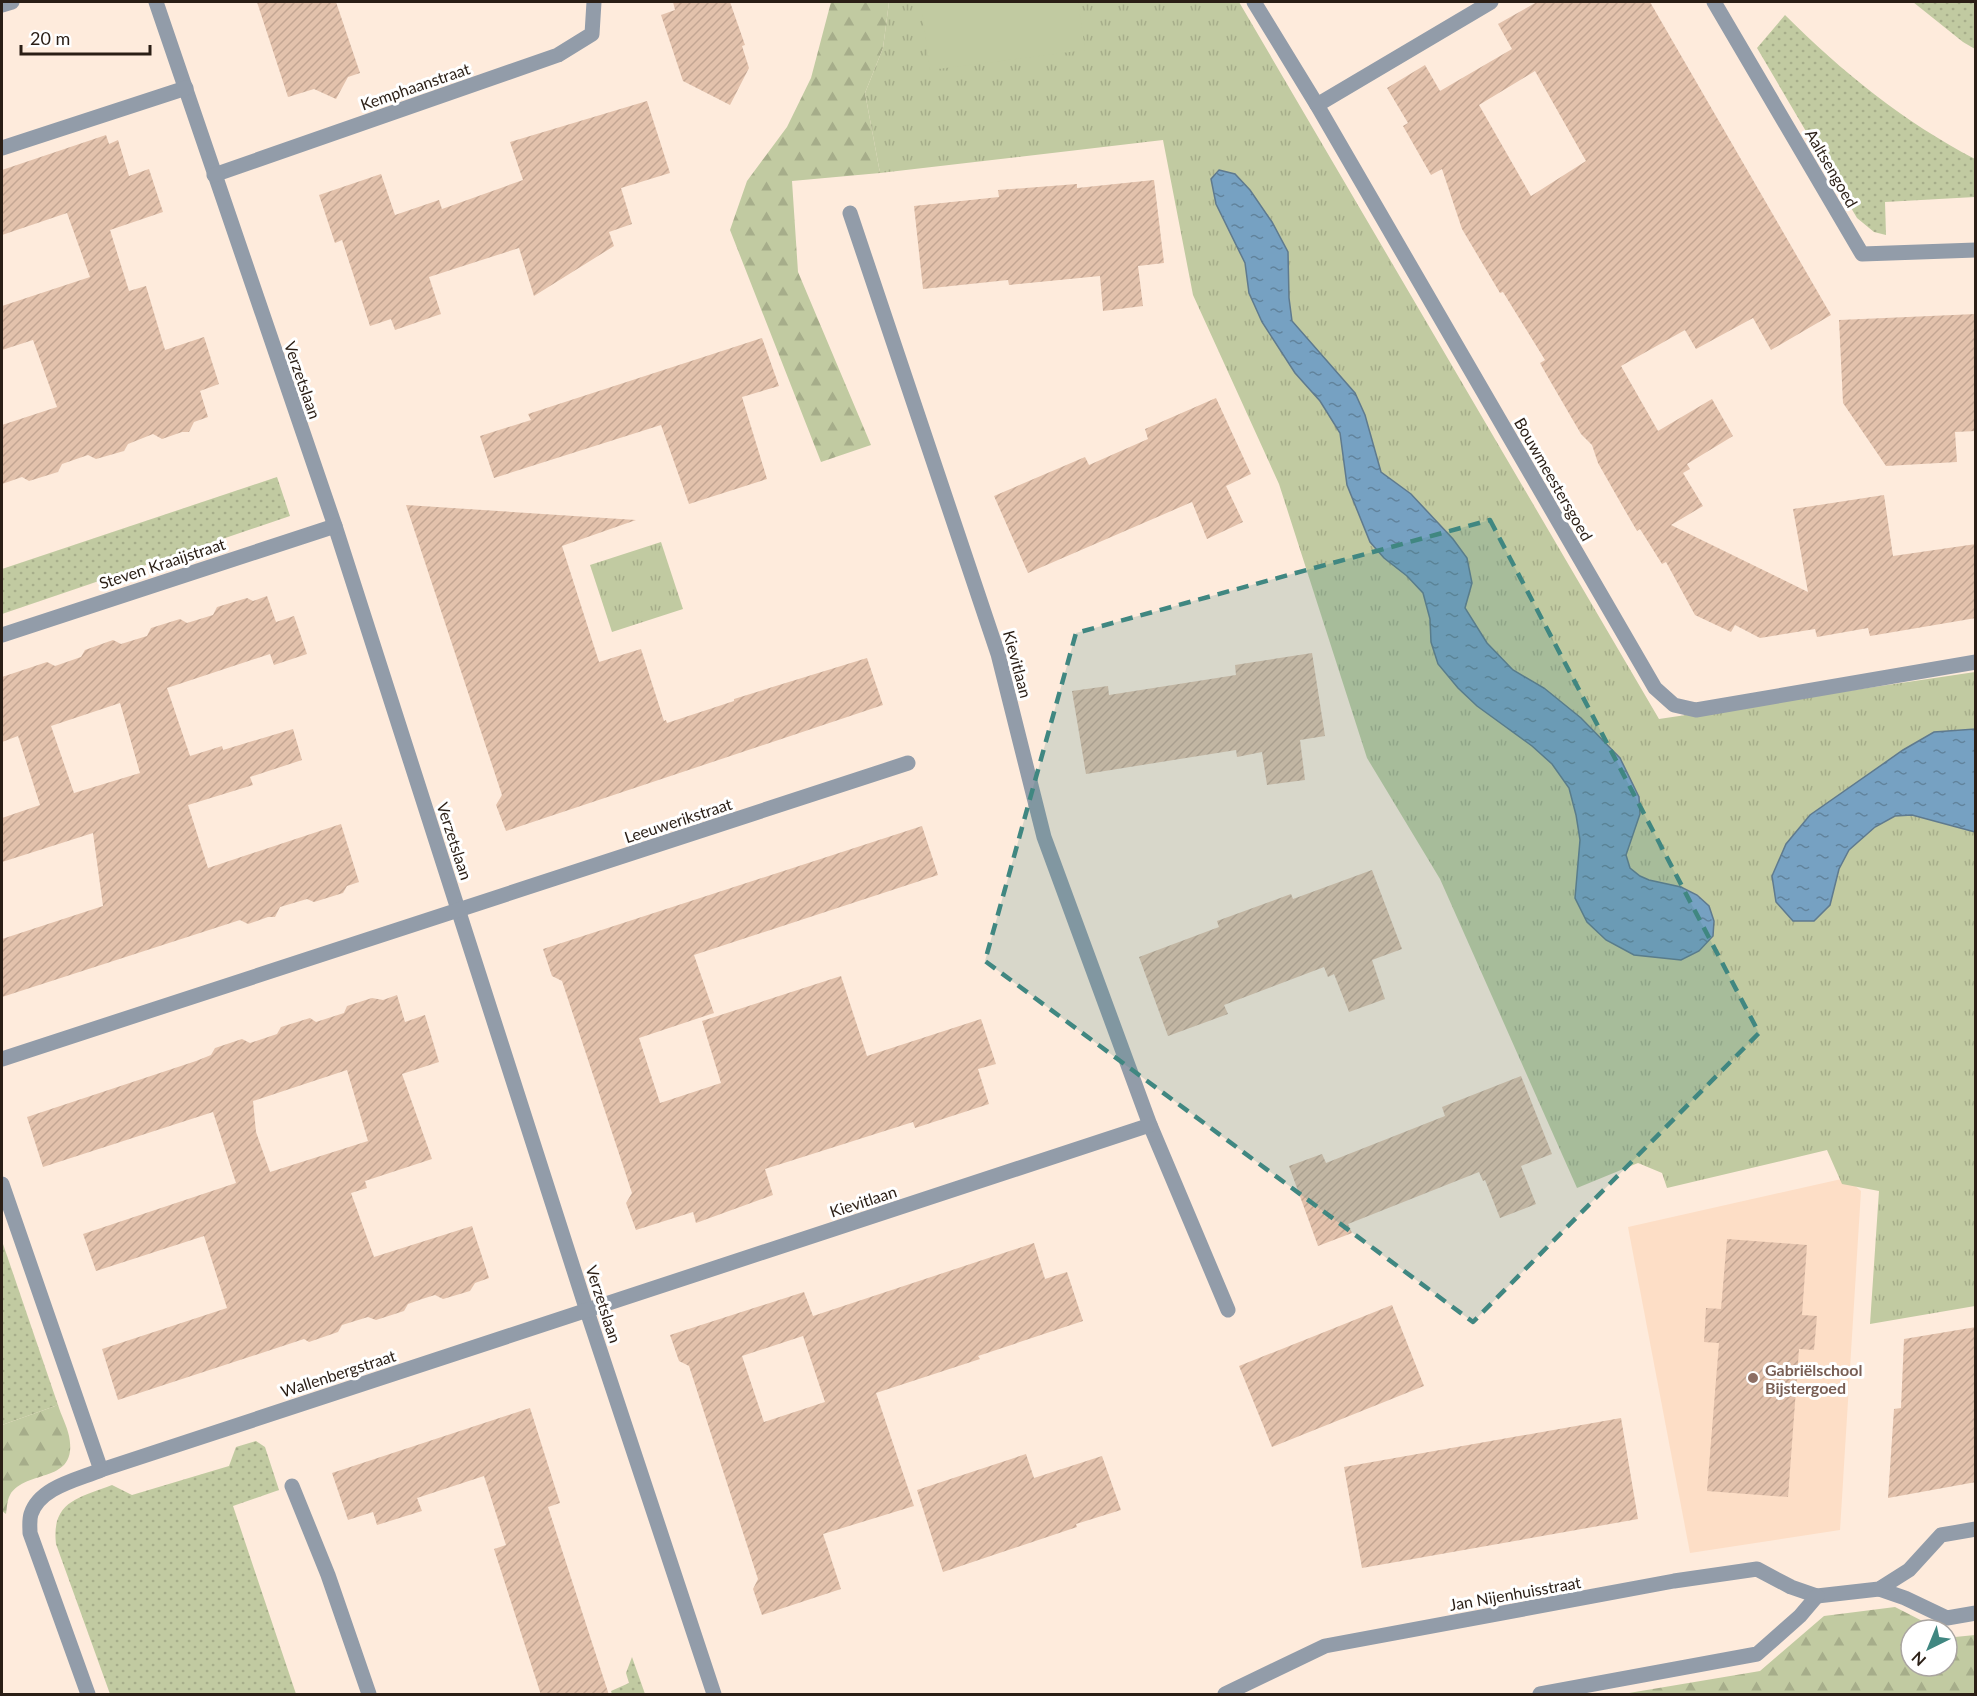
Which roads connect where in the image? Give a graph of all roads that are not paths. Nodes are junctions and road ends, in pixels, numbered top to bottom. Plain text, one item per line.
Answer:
1 (12, 2) edge
2 (156, 2) edge
3 (594, 2) edge
4 (1254, 2) edge
5 (1491, 2) edge
6 (1714, 2) edge
7 (2, 5) edge
8 (186, 88) junction
9 (1317, 105) junction
10 (2, 148) edge
11 (214, 175) junction
12 (850, 213) dead end
13 (1976, 250) edge
14 (334, 526) junction
15 (2, 635) edge
16 (1976, 662) edge
17 (908, 763) dead end
18 (458, 910) junction
19 (2, 1059) edge
20 (1150, 1125) junction
21 (2, 1184) edge
22 (1228, 1310) dead end
23 (587, 1311) junction
24 (101, 1470) junction
25 (292, 1486) dead end
26 (1976, 1529) edge
27 (1879, 1589) junction
28 (1817, 1596) junction
29 (1976, 1613) edge
30 (88, 1695) edge
31 (369, 1695) edge
32 (714, 1695) edge
33 (1225, 1695) edge
34 (1540, 1695) edge

1 - 7 street
2 - 8 street, Verzetslaan
3 - 11 street, Kemphaanstraat
4 - 9 street, Bouwmeestersgoed
5 - 9 street
6 - 13 street, Aaltsengoed
8 - 10 street
8 - 11 street, Verzetslaan
9 - 16 street, Bouwmeestersgoed
11 - 14 street, Verzetslaan
12 - 20 street, Kievitlaan
14 - 15 street, Steven Kraaijstraat
14 - 18 street, Verzetslaan
17 - 18 street, Leeuwerikstraat
18 - 19 street
18 - 23 street, Verzetslaan
20 - 22 street, Kievitlaan
20 - 23 street, Kievitlaan
21 - 24 street
23 - 24 street, Wallenbergstraat
23 - 32 street, Verzetslaan
24 - 30 street, Wallenbergstraat
25 - 31 street
26 - 27 street, Jan Nijenhuisstraat
27 - 28 street, Jan Nijenhuisstraat
27 - 29 street, Jan Nijenhuisstraat
28 - 33 street, Jan Nijenhuisstraat
28 - 34 street

